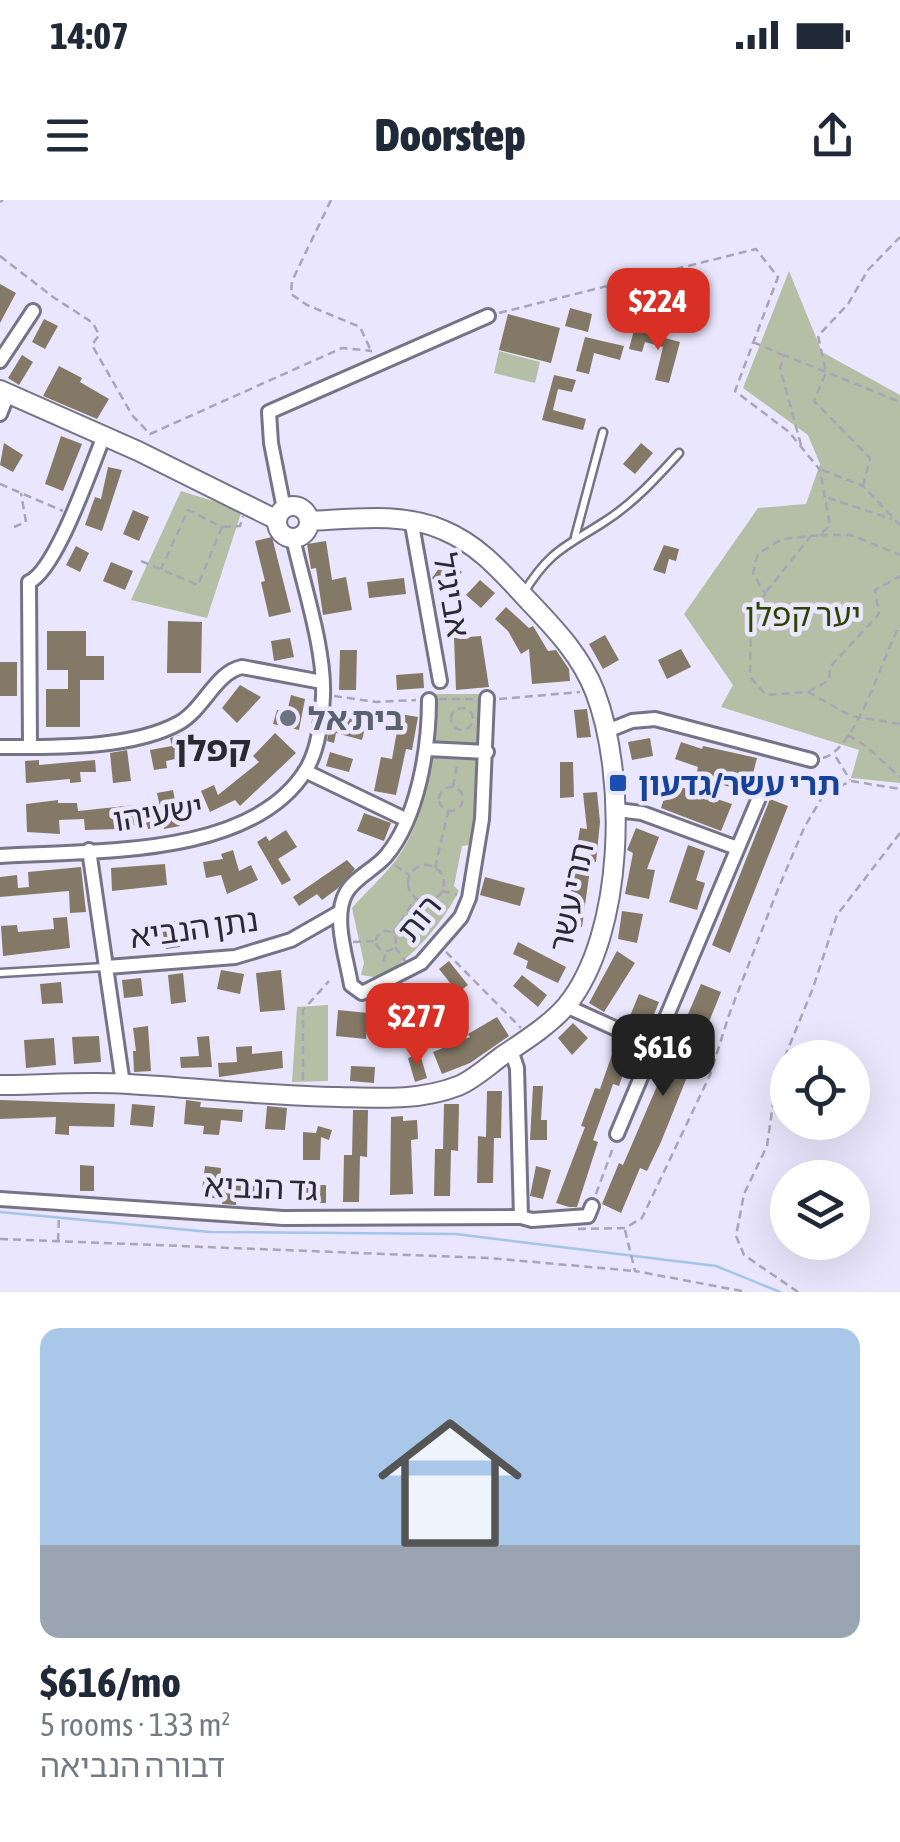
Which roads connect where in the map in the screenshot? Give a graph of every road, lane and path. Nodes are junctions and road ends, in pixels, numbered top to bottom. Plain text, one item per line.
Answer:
1 (331, 200) edge
2 (900, 237) edge
3 (0, 256) edge
4 (33, 311) dead end
5 (488, 316) joint
6 (753, 342) junction
7 (784, 356) junction
8 (373, 357) junction
9 (0, 361) edge
10 (826, 372) junction
11 (4, 392) edge
12 (900, 402) edge
13 (0, 414) edge
14 (602, 432) dead end
15 (104, 436) junction
16 (801, 447) junction
17 (679, 452) dead end
18 (820, 470) junction
19 (0, 484) edge
20 (863, 486) junction
21 (21, 493) junction
22 (827, 497) junction
23 (246, 505) junction
24 (71, 514) junction
25 (280, 514) junction
26 (410, 519) junction
27 (309, 520) junction
28 (896, 520) junction
29 (900, 525) edge
30 (14, 527) dead end
31 (222, 527) junction
32 (812, 535) junction
33 (820, 535) junction
34 (293, 538) junction
35 (575, 538) junction
36 (900, 555) edge
37 (141, 561) dead end
38 (161, 570) junction
39 (900, 576) edge
40 (523, 594) junction
41 (765, 594) junction
42 (900, 625) edge
43 (440, 681) dead end
44 (322, 688) junction
45 (594, 690) junction
46 (808, 692) junction
47 (487, 698) junction
48 (462, 699) junction
49 (429, 700) junction
50 (462, 707) junction
51 (860, 718) junction
52 (900, 724) edge
53 (608, 730) junction
54 (846, 734) junction
55 (0, 747) edge
56 (30, 747) junction
57 (427, 749) junction
58 (460, 750) junction
59 (487, 752) junction
60 (835, 754) junction
61 (828, 757) dead end
62 (811, 760) dead end
63 (306, 771) junction
64 (900, 776) edge
65 (851, 781) junction
66 (764, 786) dead end
67 (453, 787) junction
68 (900, 789) edge
69 (617, 810) junction
70 (449, 811) junction
71 (408, 820) junction
72 (900, 834) edge
73 (737, 848) junction
74 (89, 850) junction
75 (0, 856) edge
76 (385, 858) junction
77 (435, 868) junction
78 (410, 876) junction
79 (442, 891) junction
80 (416, 898) junction
81 (468, 898) junction
82 (340, 912) junction
83 (392, 934) junction
84 (376, 941) junction
85 (344, 942) junction
86 (438, 944) junction
87 (394, 946) junction
88 (386, 951) junction
89 (384, 962) dead end
90 (106, 967) junction
91 (411, 968) junction
92 (0, 973) edge
93 (329, 981) dead end
94 (566, 1006) junction
95 (530, 1037) junction
96 (654, 1046) junction
97 (511, 1050) junction
98 (124, 1084) junction
99 (0, 1085) edge
100 (303, 1096) junction
101 (618, 1134) joint
102 (0, 1199) edge
103 (60, 1204) junction
104 (592, 1206) joint
105 (521, 1216) junction
106 (0, 1239) edge
107 (58, 1241) junction
108 (635, 1271) junction
109 (747, 1292) edge
110 (798, 1292) edge

1 - 8 path
2 - 10 path
3 - 8 path
4 - 9 street
5 - 6 path
5 - 8 street
6 - 7 path
6 - 16 path
7 - 10 path
7 - 16 path
8 - 25 street
10 - 12 path
10 - 20 path
11 - 13 street
11 - 15 street
14 - 35 lane
15 - 23 street
15 - 24 street
16 - 18 path
17 - 35 lane
18 - 20 path
18 - 22 path
19 - 21 path
20 - 28 path
21 - 24 path
21 - 30 path
22 - 28 path
22 - 33 path
23 - 25 street
23 - 31 path
24 - 56 street
25 - 27 street
25 - 34 street
26 - 27 street, תרי עשר
26 - 40 street, תרי עשר
26 - 43 street, אביגיל
27 - 34 street
28 - 29 path
31 - 38 path
31 - 38 path
32 - 33 path
32 - 41 path
32 - 41 path
33 - 36 path
34 - 44 street
35 - 40 lane
37 - 38 path
39 - 46 path
40 - 45 street, תרי עשר
41 - 46 path
42 - 51 path
44 - 49 path
44 - 56 street
44 - 63 street
45 - 47 path
45 - 53 street, תרי עשר
46 - 51 path
47 - 48 path
47 - 59 street, רות
48 - 49 path
48 - 50 path
49 - 57 street
50 - 50 path
51 - 52 path
51 - 54 path
53 - 62 street
53 - 69 street, תרי עשר
54 - 60 path
54 - 64 path
55 - 56 street
57 - 58 street
57 - 71 street
58 - 59 street
58 - 67 path
59 - 81 street, רות
60 - 61 path
60 - 65 path
63 - 71 street
63 - 74 street, ישעיהו
65 - 68 path
65 - 108 path
66 - 73 street
67 - 70 path
67 - 70 path
69 - 73 street
69 - 94 street, תרי עשר
70 - 77 path
71 - 76 street
72 - 110 path
73 - 96 street
74 - 75 street, ישעיהו
74 - 90 street
76 - 78 path
76 - 82 street
77 - 78 path
77 - 79 path
78 - 80 path
79 - 80 path
79 - 81 path
80 - 83 path
81 - 86 street, רות
82 - 85 street, רות
82 - 90 street, נתן הנביא
83 - 84 path
83 - 87 path
84 - 85 path
84 - 88 path
85 - 91 street, רות
86 - 91 street, רות
86 - 95 path
87 - 88 path
87 - 91 path
88 - 89 path
90 - 92 lane
90 - 98 street
93 - 100 path
94 - 95 street, תרי עשר
94 - 96 street
95 - 97 street, תרי עשר
96 - 101 street
97 - 100 street, תרי עשר
97 - 105 street
98 - 99 street, תרי עשר
98 - 100 street, תרי עשר
101 - 104 path
102 - 103 street, גד הנביא
103 - 105 street, גד הנביא
103 - 107 path
104 - 105 street, גד הנביא
106 - 107 path
107 - 108 path
108 - 109 path

